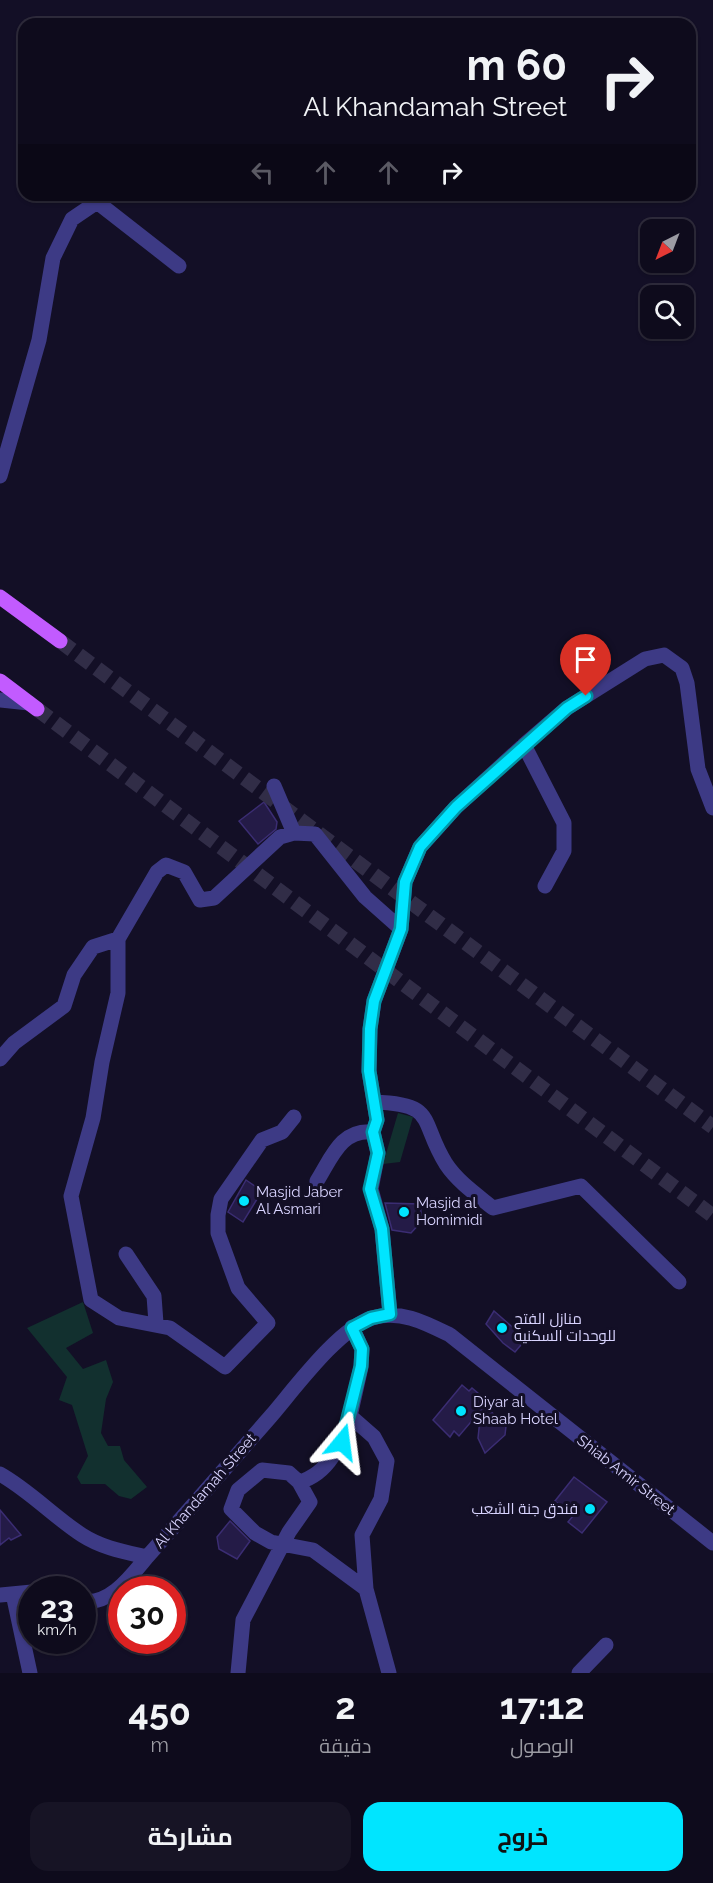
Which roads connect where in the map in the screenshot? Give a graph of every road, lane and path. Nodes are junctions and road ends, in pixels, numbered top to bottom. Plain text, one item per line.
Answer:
1 (179, 266) dead end
2 (0, 476) edge
3 (0, 597) edge
4 (60, 641) tunnel mouth
5 (0, 681) edge
6 (0, 700) edge
7 (33, 706) joint
8 (524, 745) junction
9 (274, 786) dead end
10 (713, 808) edge
11 (294, 833) junction
12 (545, 886) dead end
13 (401, 929) junction
14 (118, 939) junction
15 (0, 1059) edge
16 (374, 1102) junction
17 (294, 1117) dead end
18 (373, 1132) junction
19 (317, 1181) dead end
20 (126, 1254) dead end
21 (679, 1282) dead end
22 (390, 1314) junction
23 (156, 1323) junction
24 (352, 1328) junction
25 (350, 1416) junction
26 (0, 1474) edge
27 (299, 1482) junction
28 (283, 1543) junction
29 (713, 1543) edge
30 (147, 1557) junction
31 (366, 1589) junction
32 (6, 1595) edge
33 (96, 1599) edge
34 (606, 1645) dead end
35 (30, 1673) edge
36 (238, 1673) edge
37 (389, 1673) edge
38 (579, 1673) edge

1 - 2 street
3 - 4 main road
5 - 7 main road
6 - 7 street
8 - 10 street
8 - 12 street
8 - 13 street
9 - 11 street
11 - 13 street
11 - 14 street
13 - 16 street
14 - 15 street
14 - 23 street
16 - 18 street
16 - 21 street
17 - 23 street
18 - 19 street
18 - 22 street
20 - 23 street
22 - 24 street, Al Khandamah Street
22 - 29 street, Shiab Amir Street
24 - 25 street
24 - 30 street, Al Khandamah Street
25 - 27 street
25 - 31 street
26 - 30 street, Al Khandamah Street
27 - 28 street
27 - 28 street
28 - 31 street
28 - 36 street
30 - 33 street
31 - 37 street
32 - 35 street
34 - 38 street

